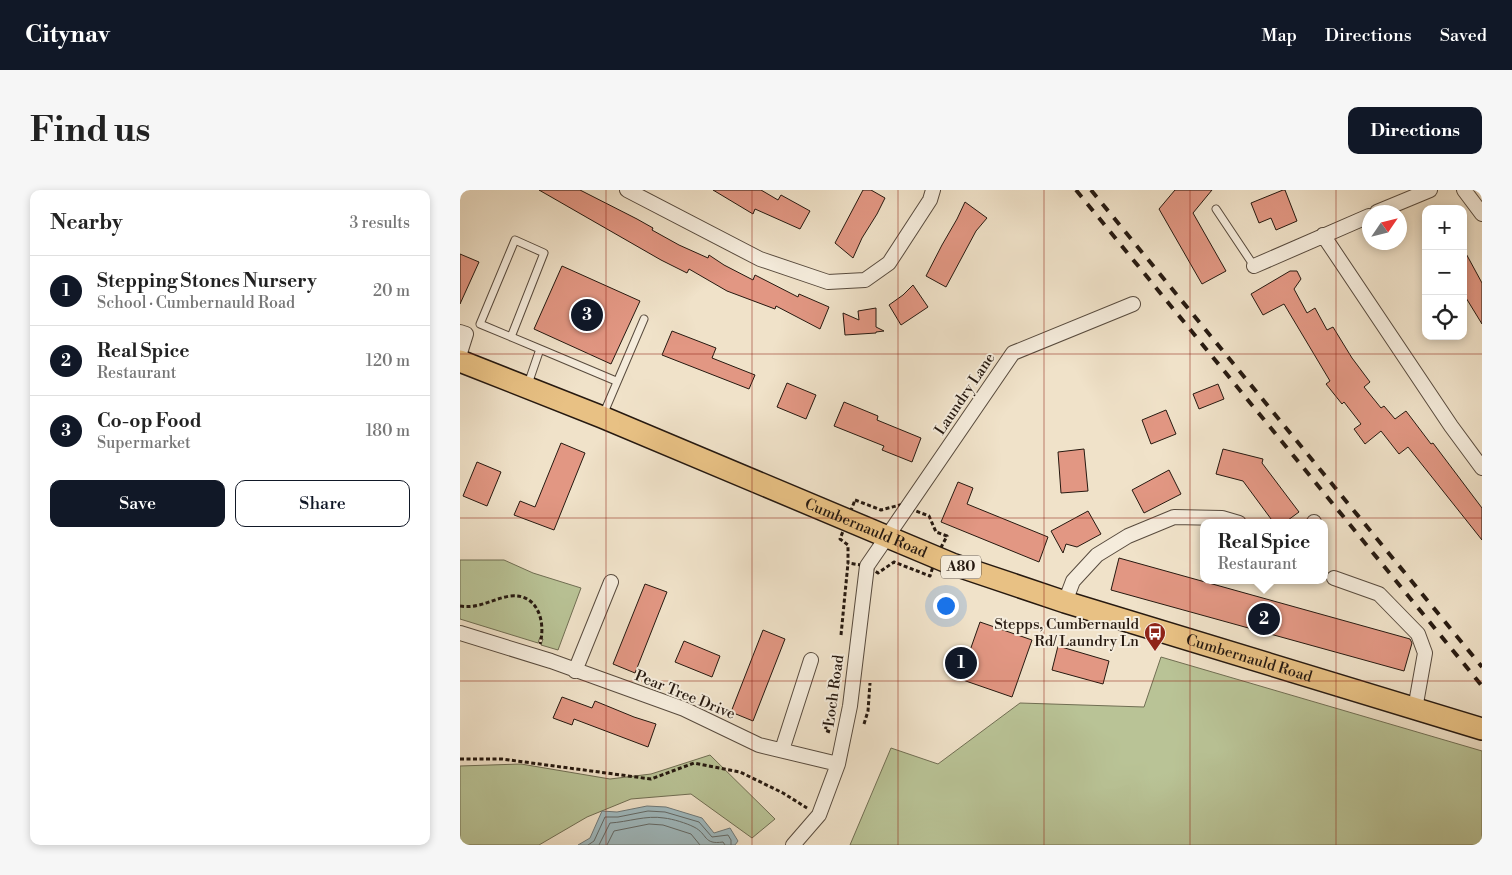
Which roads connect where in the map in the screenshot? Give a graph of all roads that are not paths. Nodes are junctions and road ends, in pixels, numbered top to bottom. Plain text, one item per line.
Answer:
1 (933, 190) edge
2 (1430, 190) edge
3 (1464, 190) edge
4 (635, 192) edge
5 (1394, 205) edge
6 (1216, 210) dead end
7 (1482, 214) edge
8 (1362, 219) edge
9 (1323, 235) junction
10 (1254, 266) joint
11 (1133, 304) dead end
12 (644, 319) dead end
13 (460, 332) edge
14 (511, 337) junction
15 (540, 350) junction
16 (460, 353) edge
17 (460, 361) edge
18 (616, 381) junction
19 (527, 387) junction
20 (602, 417) junction
21 (1482, 468) edge
22 (1225, 519) edge
23 (888, 536) junction
24 (1334, 578) dead end
25 (611, 582) dead end
26 (1065, 602) junction
27 (460, 633) edge
28 (811, 660) dead end
29 (575, 671) junction
30 (1415, 708) junction
31 (1480, 729) edge
32 (782, 750) junction
33 (838, 764) junction
34 (793, 845) edge

1 - 4 street
2 - 5 street
3 - 7 street
6 - 10 lane
8 - 9 street
9 - 10 street
9 - 21 street
11 - 23 street, Laundry Lane
12 - 18 lane
13 - 16 street
14 - 14 lane
14 - 15 lane
15 - 18 lane
15 - 19 lane
17 - 19 main road, Cumbernauld Road / A80
18 - 20 lane
19 - 20 main road, Cumbernauld Road / A80
20 - 23 main road, Cumbernauld Road / A80
22 - 26 street
23 - 26 main road, Cumbernauld Road / A80
23 - 33 street, Loch Road
24 - 30 street
25 - 29 street
26 - 30 main road, Cumbernauld Road / A80
27 - 29 street, Pear Tree Drive
28 - 32 street
29 - 32 street, Pear Tree Drive
30 - 31 main road, Cumbernauld Road / A80
32 - 33 street, Pear Tree Drive
33 - 34 street, Loch Road

